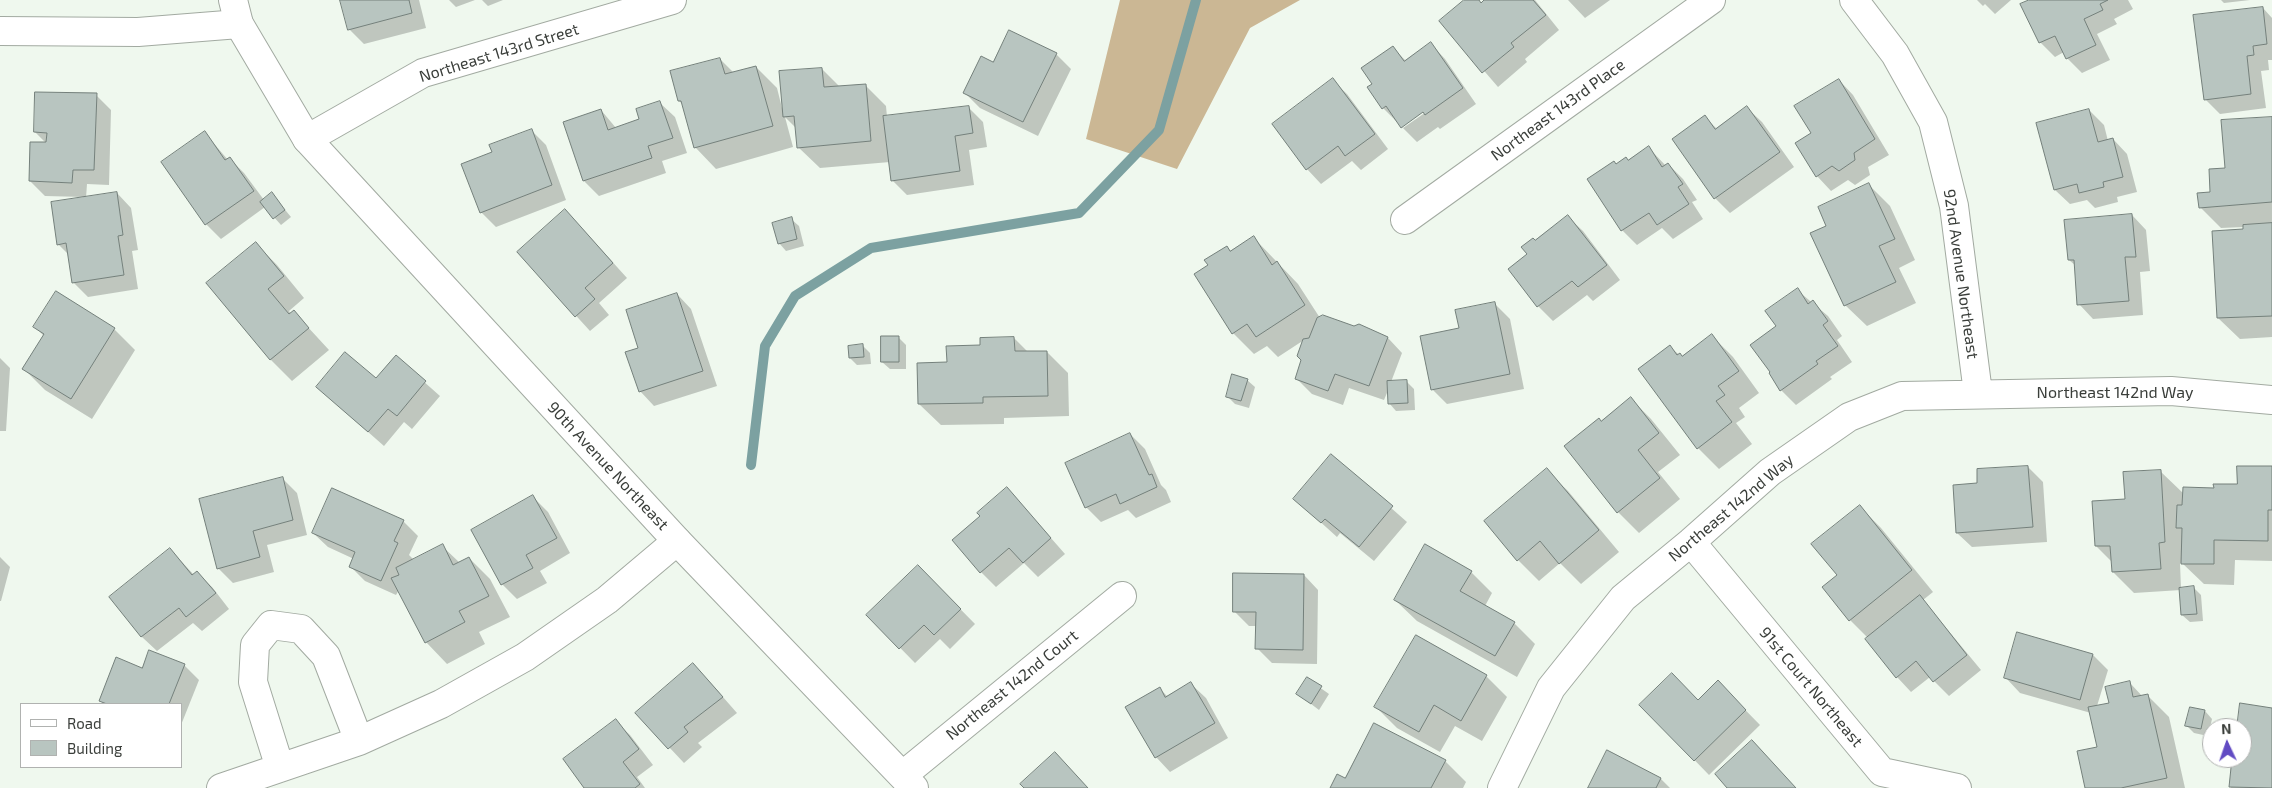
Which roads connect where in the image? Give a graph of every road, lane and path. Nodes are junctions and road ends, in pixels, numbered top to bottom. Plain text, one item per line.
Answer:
1 (672, 0) edge
2 (1711, 0) edge
3 (1854, 0) edge
4 (236, 12) edge
5 (0, 31) edge
6 (307, 139) junction
7 (1405, 220) dead end
8 (1978, 393) junction
9 (2272, 400) edge
10 (676, 541) junction
11 (1691, 542) junction
12 (1122, 596) dead end
13 (359, 740) junction
14 (280, 768) junction
15 (909, 782) edge
16 (221, 788) edge
17 (1502, 788) edge
18 (1957, 788) edge

1 - 6 street, Northeast 143rd Street
2 - 7 street, Northeast 143rd Place
3 - 8 street, 92nd Avenue Northeast
4 - 5 street
4 - 6 street, 90th Avenue Northeast
6 - 10 street, 90th Avenue Northeast
8 - 9 street, Northeast 142nd Way
8 - 11 street, Northeast 142nd Way
10 - 13 street
10 - 15 street, 90th Avenue Northeast
11 - 17 street, Northeast 142nd Way
11 - 18 street, 91st Court Northeast
12 - 15 street, Northeast 142nd Court
13 - 14 street
13 - 14 street
14 - 16 street

